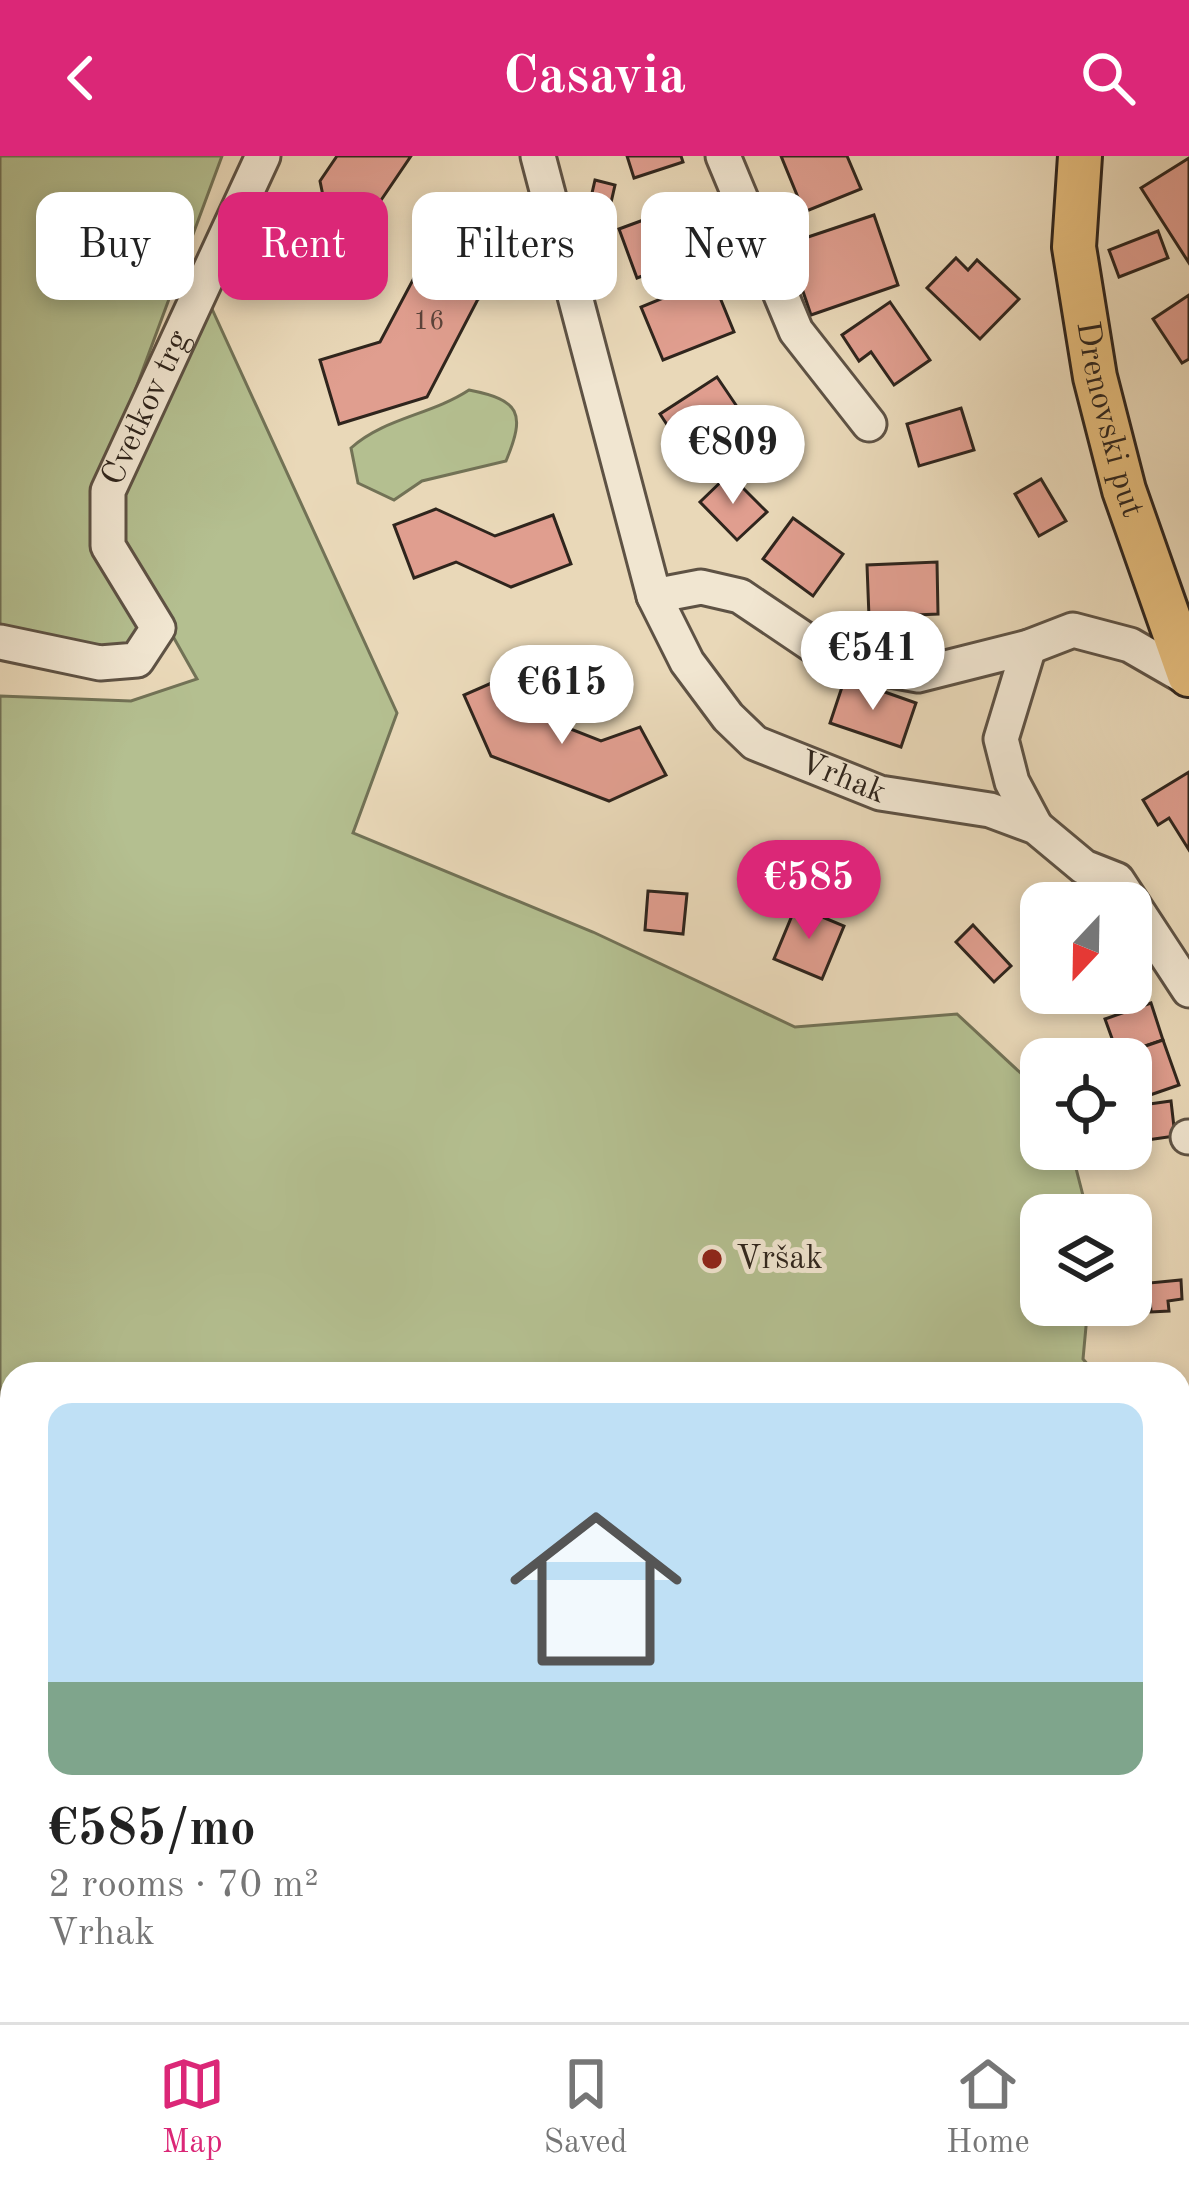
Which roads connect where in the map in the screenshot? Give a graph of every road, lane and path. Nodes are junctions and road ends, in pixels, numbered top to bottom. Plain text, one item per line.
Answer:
1 (263, 156) edge
2 (538, 156) edge
3 (723, 156) edge
4 (1080, 156) edge
5 (869, 424) dead end
6 (654, 596) junction
7 (0, 642) edge
8 (1029, 647) junction
9 (1189, 677) edge
10 (1036, 827) junction
11 (1189, 990) edge

1 - 7 street, Cvetkov trg
2 - 6 street, Vrhak
3 - 5 street
4 - 9 main road, Drenovski put
6 - 8 street
6 - 10 street, Vrhak
8 - 9 street
8 - 10 street, Vrhak
10 - 11 street, Vrhak

